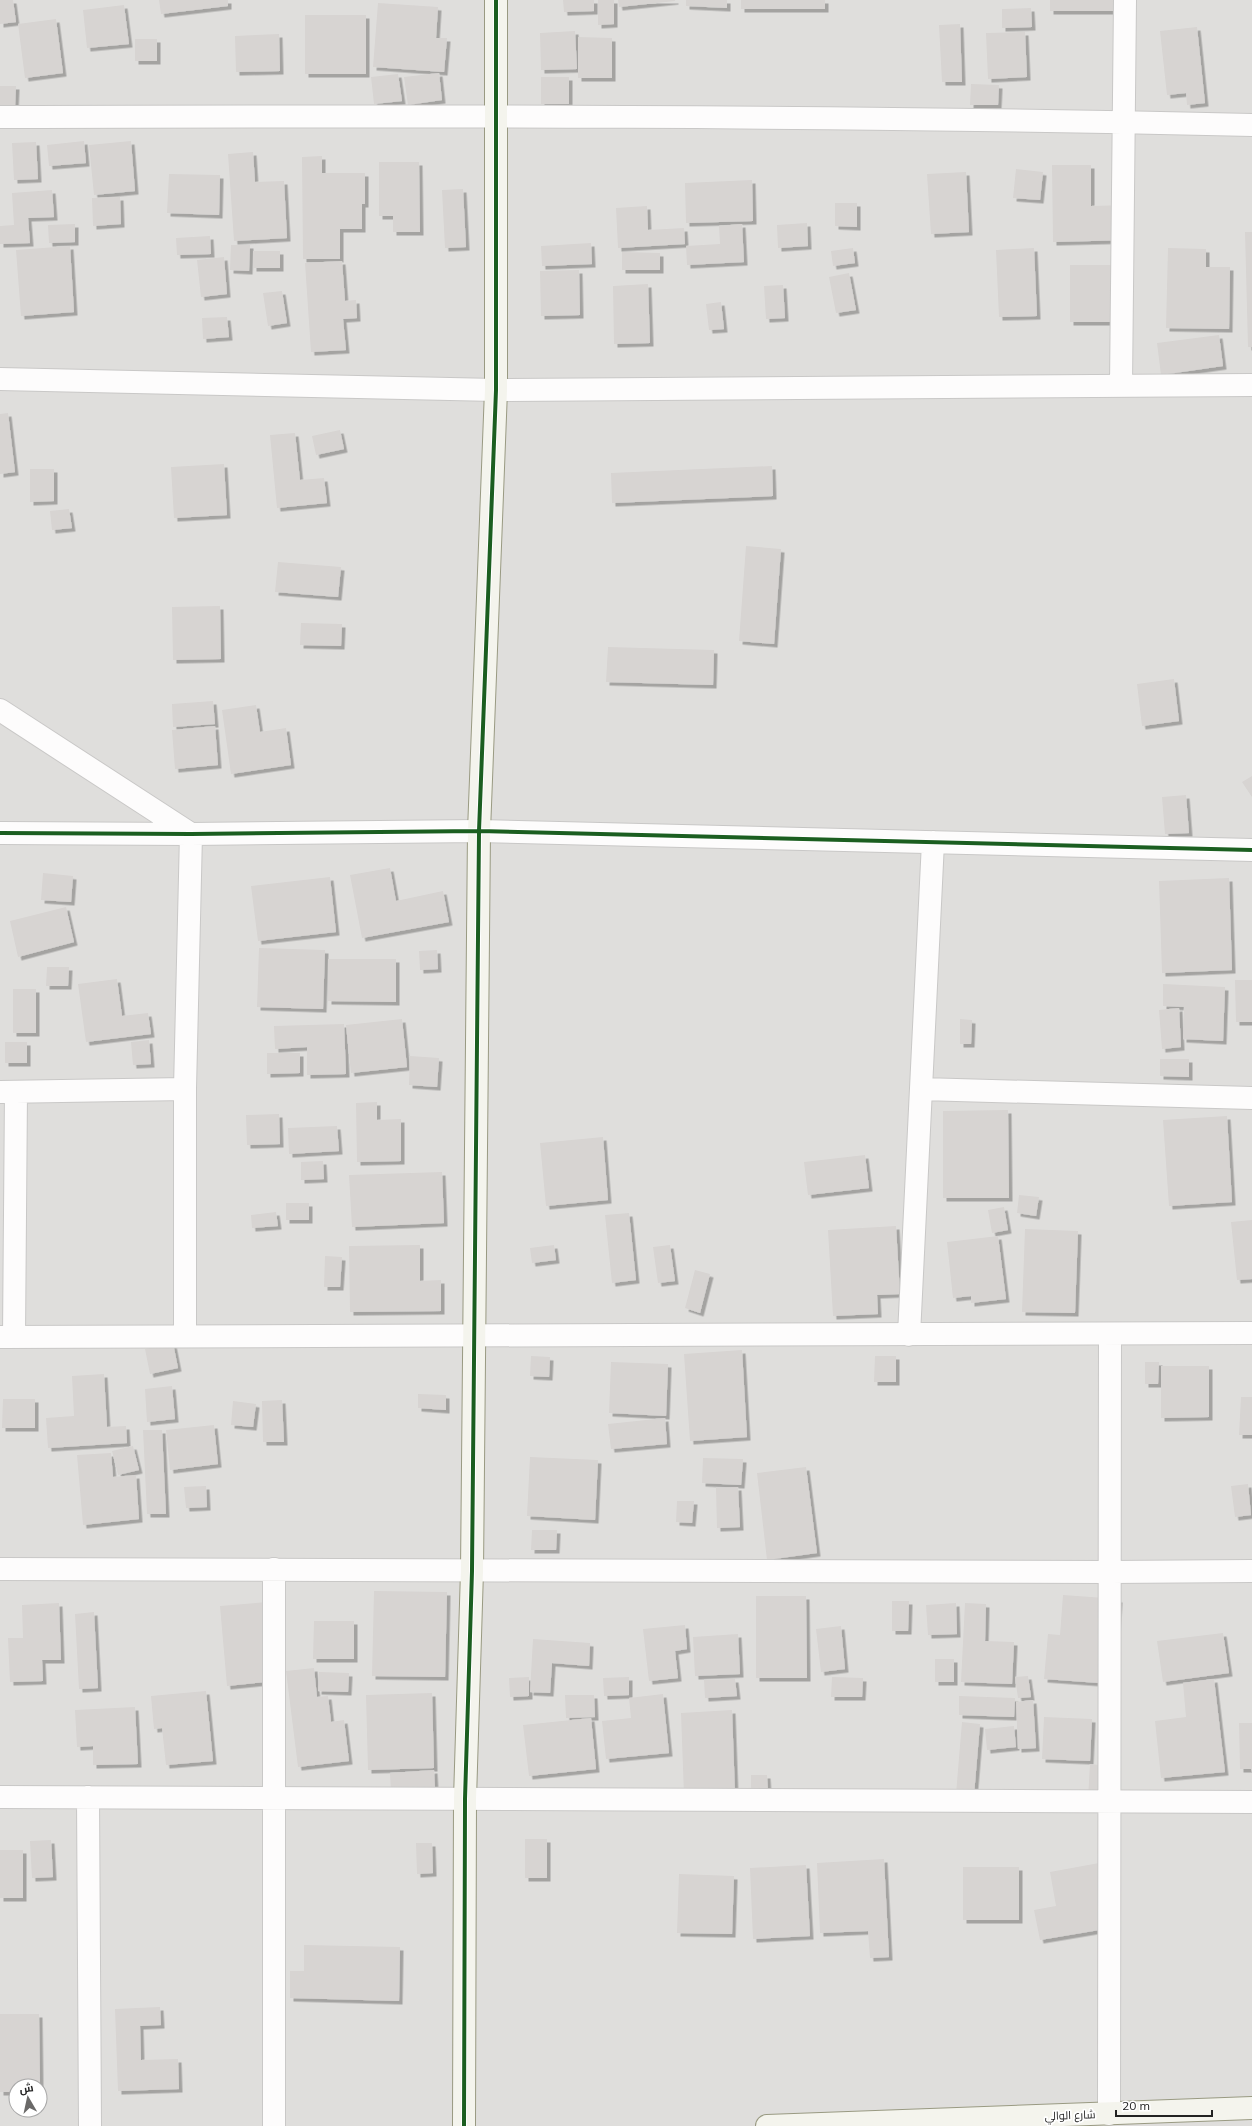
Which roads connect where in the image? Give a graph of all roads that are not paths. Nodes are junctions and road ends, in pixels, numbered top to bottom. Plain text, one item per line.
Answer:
1 (496, 0) edge
2 (1125, 0) edge
3 (497, 116) junction
4 (0, 117) edge
5 (1124, 122) junction
6 (1252, 125) edge
7 (0, 379) edge
8 (1121, 385) junction
9 (1252, 385) edge
10 (496, 390) junction
11 (0, 710) edge
12 (479, 831) junction
13 (0, 833) edge
14 (191, 834) junction
15 (933, 842) junction
16 (1252, 850) edge
17 (185, 1089) junction
18 (921, 1089) junction
19 (8, 1092) edge
20 (1252, 1098) edge
21 (1252, 1333) edge
22 (1110, 1334) junction
23 (474, 1335) junction
24 (909, 1335) junction
25 (185, 1336) junction
26 (7, 1337) edge
27 (0, 1569) edge
28 (274, 1569) junction
29 (472, 1571) junction
30 (1252, 1571) edge
31 (1110, 1572) junction
32 (0, 1797) edge
33 (88, 1797) junction
34 (274, 1798) junction
35 (465, 1799) junction
36 (1108, 1801) junction
37 (1252, 1802) edge
38 (1252, 2108) edge
39 (1109, 2114) junction
40 (90, 2126) edge
41 (274, 2126) edge
42 (464, 2126) edge
43 (767, 2126) edge

1 - 3 street
2 - 5 street
3 - 4 street
3 - 5 street
3 - 10 street
5 - 6 street
5 - 8 street
7 - 10 street
8 - 9 street
8 - 10 street
10 - 12 street
11 - 14 street
12 - 14 street
12 - 15 street
12 - 23 street
13 - 14 street
14 - 17 street
15 - 16 street
15 - 18 street
17 - 19 street
17 - 25 street
18 - 20 street
18 - 24 street
19 - 26 street
21 - 22 street
22 - 24 street
22 - 31 street
23 - 24 street
23 - 25 street
23 - 29 street
25 - 26 street
27 - 28 street
28 - 29 street
28 - 34 street
29 - 31 street
29 - 35 street
30 - 31 street
31 - 36 street
32 - 33 street
33 - 34 street
33 - 40 street
34 - 35 street
34 - 41 street
35 - 36 street
35 - 42 street
36 - 37 street
36 - 39 street
38 - 39 street, شارع الوالي
39 - 43 street, شارع الوالي

